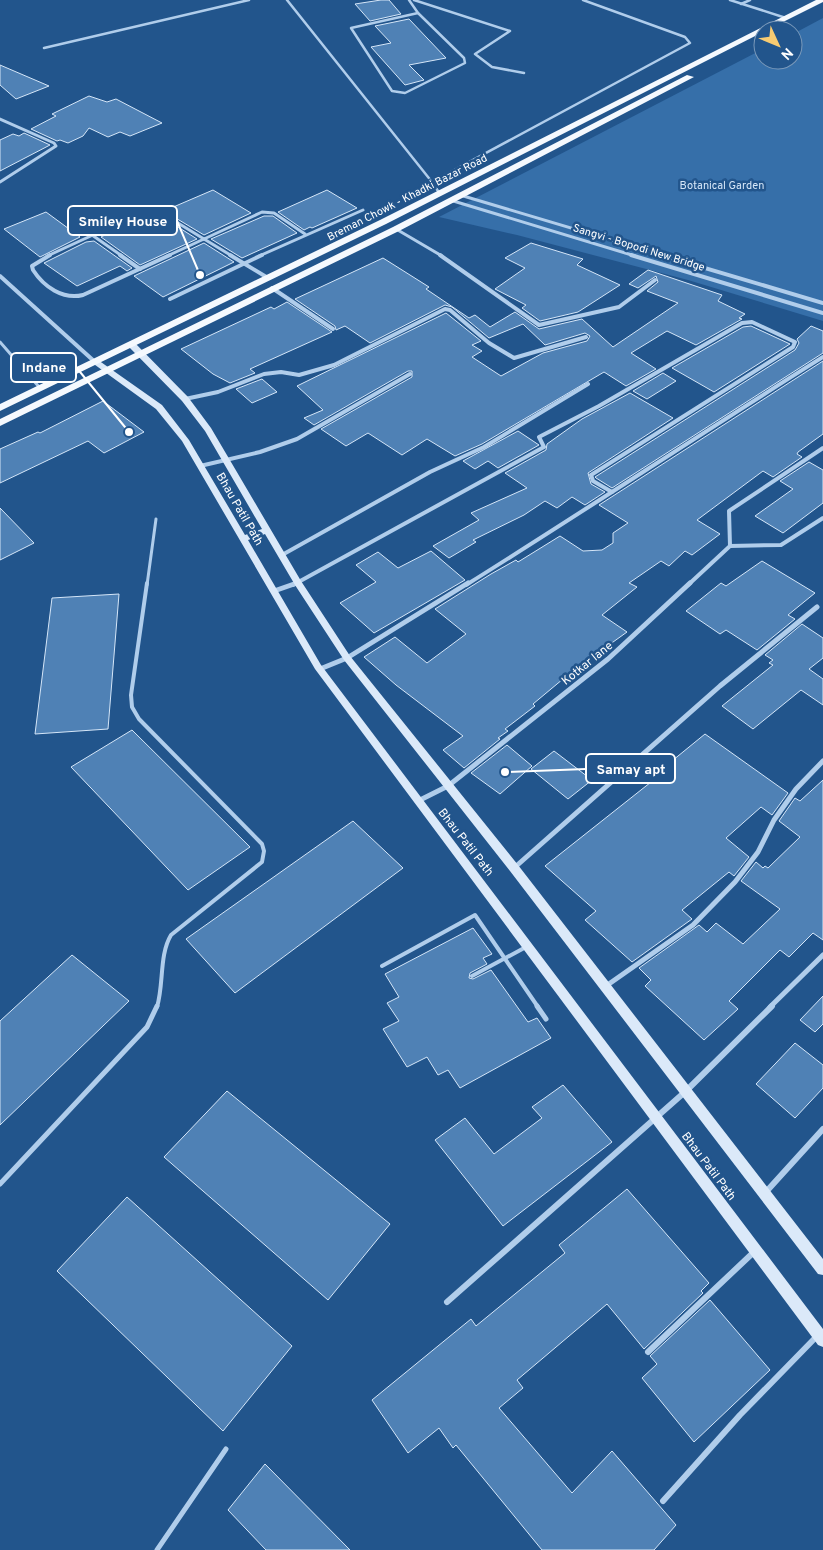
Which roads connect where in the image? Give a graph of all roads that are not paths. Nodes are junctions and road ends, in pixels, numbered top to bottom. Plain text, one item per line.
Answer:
1 (249, 0) edge
2 (287, 0) edge
3 (409, 0) edge
4 (414, 0) edge
5 (583, 0) edge
6 (730, 0) edge
7 (750, 0) edge
8 (821, 0) edge
9 (741, 4) junction
10 (823, 8) edge
11 (418, 13) junction
12 (786, 18) junction
13 (791, 20) edge
14 (800, 20) edge
15 (753, 44) edge
16 (44, 48) dead end
17 (524, 73) dead end
18 (0, 119) edge
19 (0, 182) edge
20 (432, 182) junction
21 (440, 194) junction
22 (460, 195) junction
23 (450, 200) junction
24 (362, 210) dead end
25 (383, 222) junction
26 (396, 228) junction
27 (305, 234) junction
28 (92, 235) junction
29 (204, 239) junction
30 (244, 263) junction
31 (140, 269) junction
32 (0, 276) edge
33 (268, 278) junction
34 (655, 280) dead end
35 (272, 288) junction
36 (170, 299) dead end
37 (823, 303) edge
38 (823, 313) edge
39 (332, 329) dead end
40 (586, 337) dead end
41 (0, 342) edge
42 (131, 344) junction
43 (141, 352) junction
44 (823, 357) edge
45 (95, 362) junction
46 (105, 370) junction
47 (410, 374) dead end
48 (588, 384) dead end
49 (40, 388) junction
50 (185, 398) junction
51 (0, 408) edge
52 (0, 423) edge
53 (823, 448) edge
54 (225, 459) junction
55 (200, 466) junction
56 (612, 492) junction
57 (823, 518) edge
58 (156, 519) dead end
59 (267, 531) junction
60 (243, 538) junction
61 (730, 546) junction
62 (282, 555) junction
63 (298, 583) junction
64 (274, 591) junction
65 (817, 607) dead end
66 (347, 658) junction
67 (320, 670) junction
68 (823, 761) edge
69 (448, 786) junction
70 (418, 801) junction
71 (514, 868) junction
72 (528, 946) junction
73 (823, 956) edge
74 (504, 959) junction
75 (382, 966) dead end
76 (472, 976) dead end
77 (605, 987) junction
78 (546, 1019) dead end
79 (686, 1091) junction
80 (657, 1117) junction
81 (823, 1129) edge
82 (0, 1184) edge
83 (765, 1193) junction
84 (756, 1250) junction
85 (823, 1268) edge
86 (447, 1302) dead end
87 (821, 1337) edge
88 (648, 1352) dead end
89 (226, 1449) dead end
90 (663, 1502) dead end
91 (157, 1550) edge

1 - 16 lane
2 - 20 lane
3 - 11 lane
4 - 17 lane
5 - 20 lane
6 - 9 lane
7 - 9 lane
8 - 12 main road, Breman Chowk - Khadki Bazar Road
9 - 12 lane
10 - 14 main road
11 - 11 lane
12 - 13 main road
12 - 21 main road, Breman Chowk - Khadki Bazar Road
15 - 22 main road, Breman Chowk - Khadki Bazar Road
18 - 19 street
20 - 21 lane
21 - 25 main road, Breman Chowk - Khadki Bazar Road
22 - 23 main road, Breman Chowk - Khadki Bazar Road
22 - 37 street, Sangvi - Bopodi New Bridge
23 - 26 main road, Breman Chowk - Khadki Bazar Road
23 - 38 street, Sangvi - Bopodi New Bridge
24 - 27 street
25 - 26 main road
25 - 33 main road, Breman Chowk - Khadki Bazar Road
26 - 34 street
26 - 35 main road, Breman Chowk - Khadki Bazar Road
27 - 29 street
27 - 30 street
28 - 29 street
28 - 31 street
28 - 31 street
29 - 30 street
29 - 31 street
30 - 33 street
30 - 36 street
32 - 45 street
33 - 42 main road, Breman Chowk - Khadki Bazar Road
35 - 39 street
35 - 43 main road, Breman Chowk - Khadki Bazar Road
40 - 50 street
41 - 49 lane
42 - 43 main road, Bhau Patil Path
42 - 45 main road, Breman Chowk - Khadki Bazar Road
43 - 46 main road, Breman Chowk - Khadki Bazar Road
43 - 50 main road, Bhau Patil Path
44 - 56 street
45 - 46 main road, Bhau Patil Path
45 - 49 main road, Breman Chowk - Khadki Bazar Road
46 - 52 main road, Breman Chowk - Khadki Bazar Road
46 - 55 main road, Bhau Patil Path
47 - 54 street
48 - 62 street
49 - 51 main road, Breman Chowk - Khadki Bazar Road
50 - 54 main road, Bhau Patil Path
53 - 61 street
54 - 55 street
54 - 59 main road, Bhau Patil Path
55 - 60 main road, Bhau Patil Path
56 - 63 street
56 - 66 street
57 - 61 street
58 - 82 lane
59 - 60 main road
59 - 62 main road, Bhau Patil Path
60 - 64 main road, Bhau Patil Path
61 - 69 street, Kotkar lane
62 - 63 main road, Bhau Patil Path
63 - 64 street
63 - 66 main road, Bhau Patil Path
64 - 67 main road, Bhau Patil Path
65 - 71 street
66 - 67 street
66 - 69 main road, Bhau Patil Path
67 - 70 main road, Bhau Patil Path
68 - 77 street
69 - 70 street, Kotkar lane
69 - 71 main road, Bhau Patil Path
70 - 72 main road, Bhau Patil Path
71 - 77 main road, Bhau Patil Path
72 - 74 lane
72 - 80 main road, Bhau Patil Path
73 - 79 street
74 - 75 lane
74 - 76 lane
74 - 78 lane
77 - 79 main road, Bhau Patil Path
79 - 80 street
79 - 83 main road, Bhau Patil Path
80 - 84 main road, Bhau Patil Path
80 - 86 street
81 - 83 street
83 - 85 main road, Bhau Patil Path
84 - 87 main road, Bhau Patil Path
84 - 88 street
87 - 90 street
89 - 91 lane

